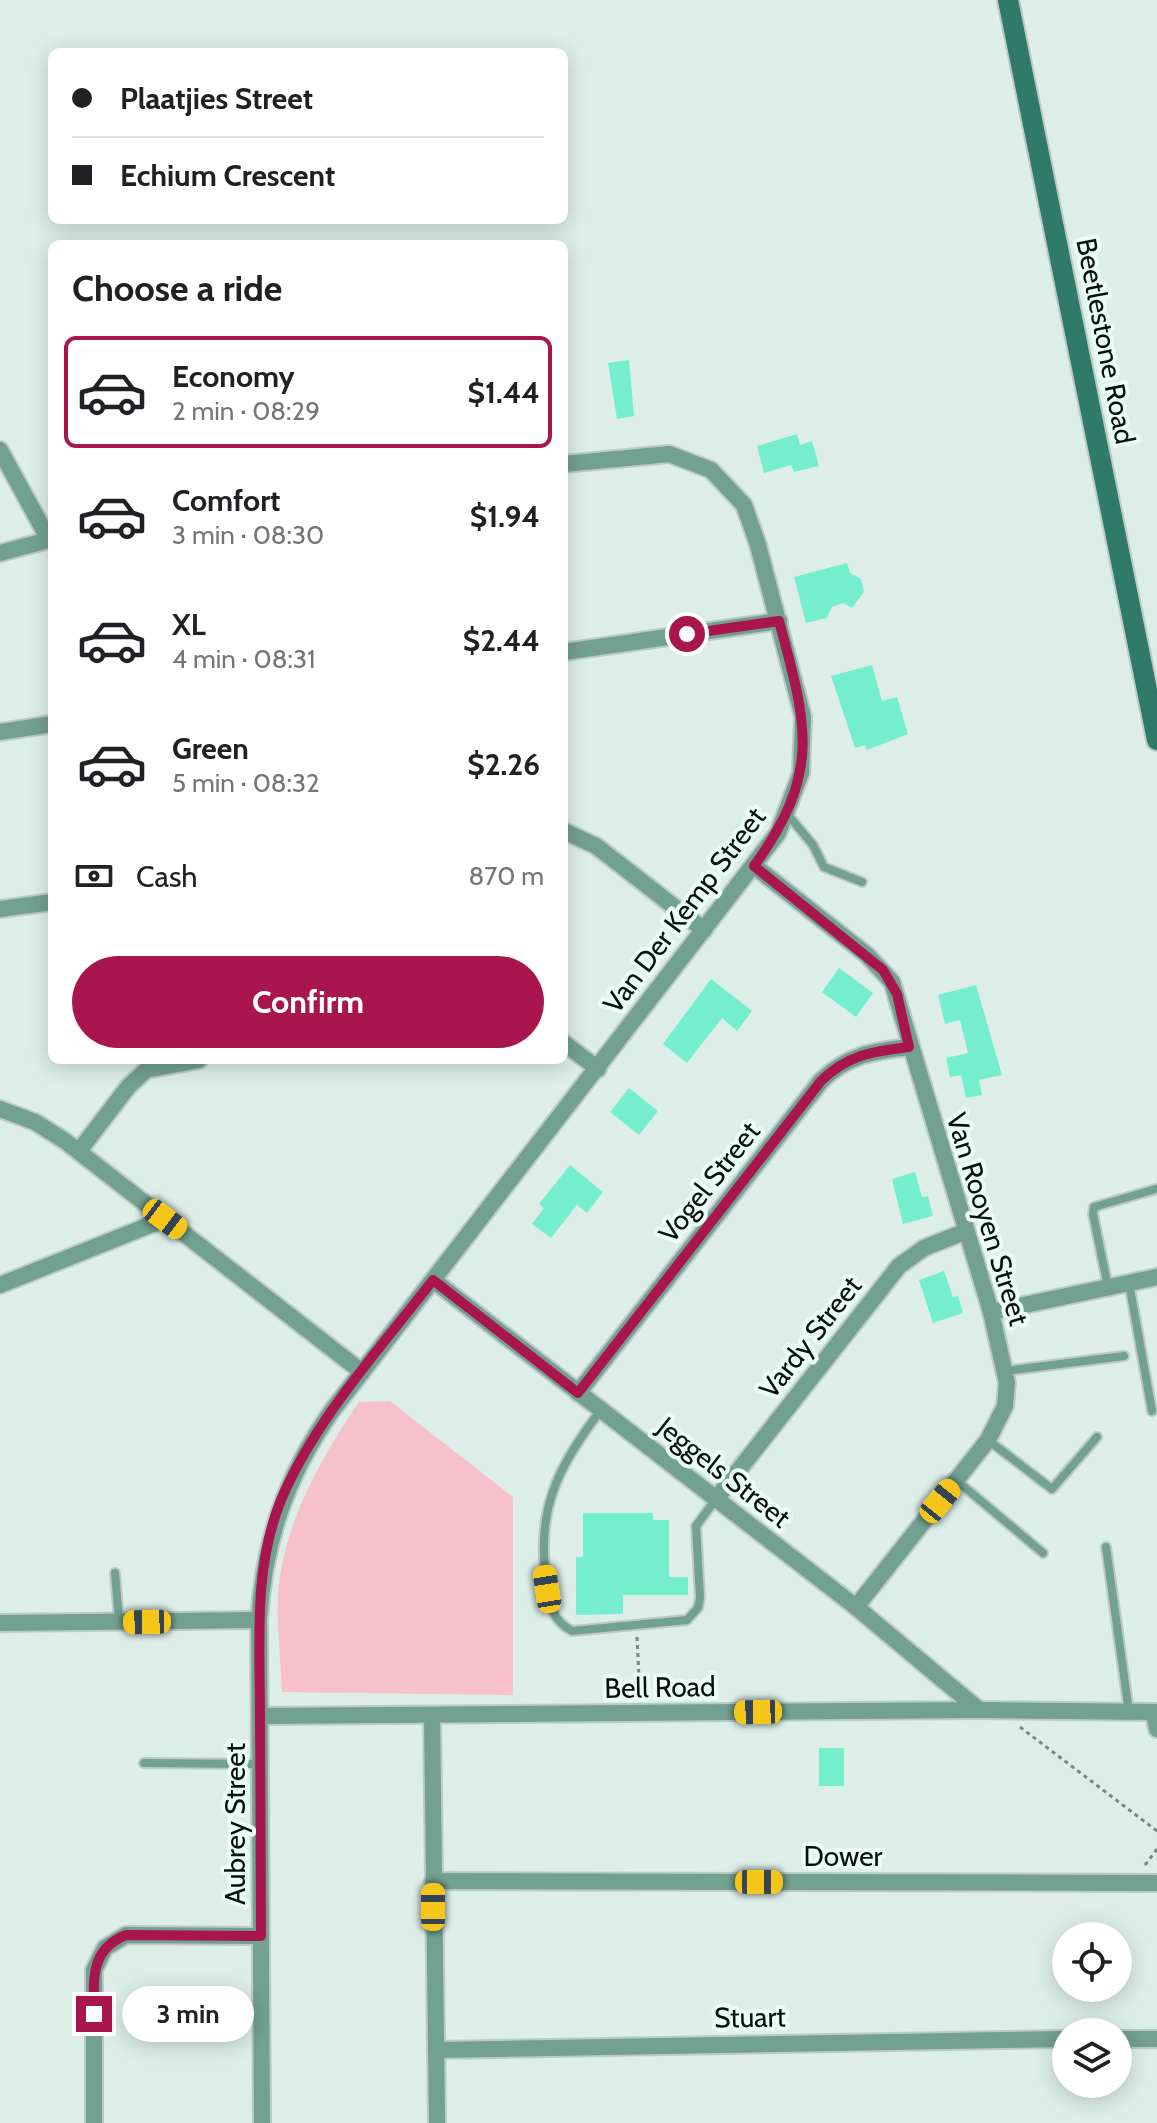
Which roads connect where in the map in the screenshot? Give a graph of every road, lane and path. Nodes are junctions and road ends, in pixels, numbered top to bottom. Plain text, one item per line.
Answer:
1 (1008, 0) edge
2 (0, 450) edge
3 (568, 464) edge
4 (48, 534) edge
5 (48, 540) edge
6 (0, 553) edge
7 (779, 621) junction
8 (568, 651) edge
9 (48, 725) edge
10 (0, 732) edge
11 (1157, 740) edge
12 (788, 815) junction
13 (568, 833) edge
14 (754, 866) junction
15 (862, 882) dead end
16 (48, 903) edge
17 (0, 909) edge
18 (704, 930) junction
19 (568, 1046) edge
20 (909, 1047) junction
21 (178, 1064) edge
22 (598, 1069) junction
23 (0, 1109) edge
24 (79, 1151) junction
25 (1156, 1189) edge
26 (165, 1219) junction
27 (964, 1232) junction
28 (1157, 1277) edge
29 (433, 1280) junction
30 (1129, 1283) junction
31 (0, 1285) edge
32 (1108, 1288) junction
33 (991, 1312) junction
34 (1124, 1356) dead end
35 (1005, 1371) junction
36 (362, 1372) junction
37 (578, 1393) junction
38 (601, 1410) junction
39 (1152, 1411) dead end
40 (1097, 1437) dead end
41 (988, 1440) junction
42 (956, 1480) junction
43 (716, 1499) junction
44 (1106, 1547) dead end
45 (1043, 1553) dead end
46 (115, 1573) dead end
47 (856, 1607) junction
48 (259, 1620) junction
49 (119, 1622) junction
50 (0, 1623) edge
51 (637, 1626) junction
52 (640, 1691) dead end
53 (979, 1710) junction
54 (999, 1710) junction
55 (1129, 1712) junction
56 (432, 1715) junction
57 (260, 1716) junction
58 (1156, 1718) edge
59 (144, 1763) dead end
60 (260, 1764) junction
61 (1157, 1831) edge
62 (433, 1881) junction
63 (1157, 1883) edge
64 (261, 1936) junction
65 (1052, 2039) edge
66 (1132, 2039) edge
67 (1157, 2039) edge
68 (436, 2050) junction
69 (94, 2123) edge
70 (262, 2123) edge
71 (437, 2123) edge

1 - 11 street, Beetlestone Road
2 - 4 street
3 - 7 street, Van Der Kemp Street
5 - 6 street
7 - 8 street
7 - 12 street, Van Der Kemp Street
9 - 10 street
12 - 14 street, Van Der Kemp Street
12 - 15 lane
13 - 18 street
14 - 18 street, Van Der Kemp Street
14 - 20 street, Van Rooyen Street
16 - 17 street
18 - 22 street, Van Der Kemp Street
19 - 22 street
20 - 27 street, Van Rooyen Street
20 - 37 street, Vogel Street
21 - 24 street
22 - 29 street, Van Der Kemp Street
23 - 24 street
24 - 26 street
25 - 32 lane
26 - 31 street
26 - 36 street
27 - 33 street, Van Rooyen Street
27 - 43 street, Vardy Street
28 - 30 street
29 - 36 street, Van Der Kemp Street
29 - 37 street, Jeggels Street
30 - 32 street
30 - 39 lane
32 - 33 street
33 - 35 street, Van Rooyen Street
34 - 35 lane
35 - 41 street, Van Rooyen Street
36 - 48 street, Van Der Kemp Street
37 - 38 street, Jeggels Street
38 - 43 street, Jeggels Street
38 - 51 lane
40 - 41 lane
41 - 42 street, Van Rooyen Street
42 - 45 lane
42 - 47 street, Van Rooyen Street
43 - 47 street, Jeggels Street
43 - 51 lane
44 - 55 lane
46 - 49 lane
47 - 53 street, Jeggels Street
48 - 49 street
48 - 57 street, Van Der Kemp Street
49 - 50 street
51 - 52 path
53 - 54 street, Bell Road
53 - 56 street, Bell Road
54 - 55 street, Bell Road
54 - 61 path
55 - 58 street, Bell Road
56 - 57 street, Bell Road
56 - 62 street
57 - 60 street, Aubrey Street
59 - 60 lane
60 - 64 street, Aubrey Street
62 - 63 street, Dower
62 - 68 street
64 - 69 street
64 - 70 street, Aubrey Street
65 - 68 street, Stuart
66 - 67 street
68 - 71 street

